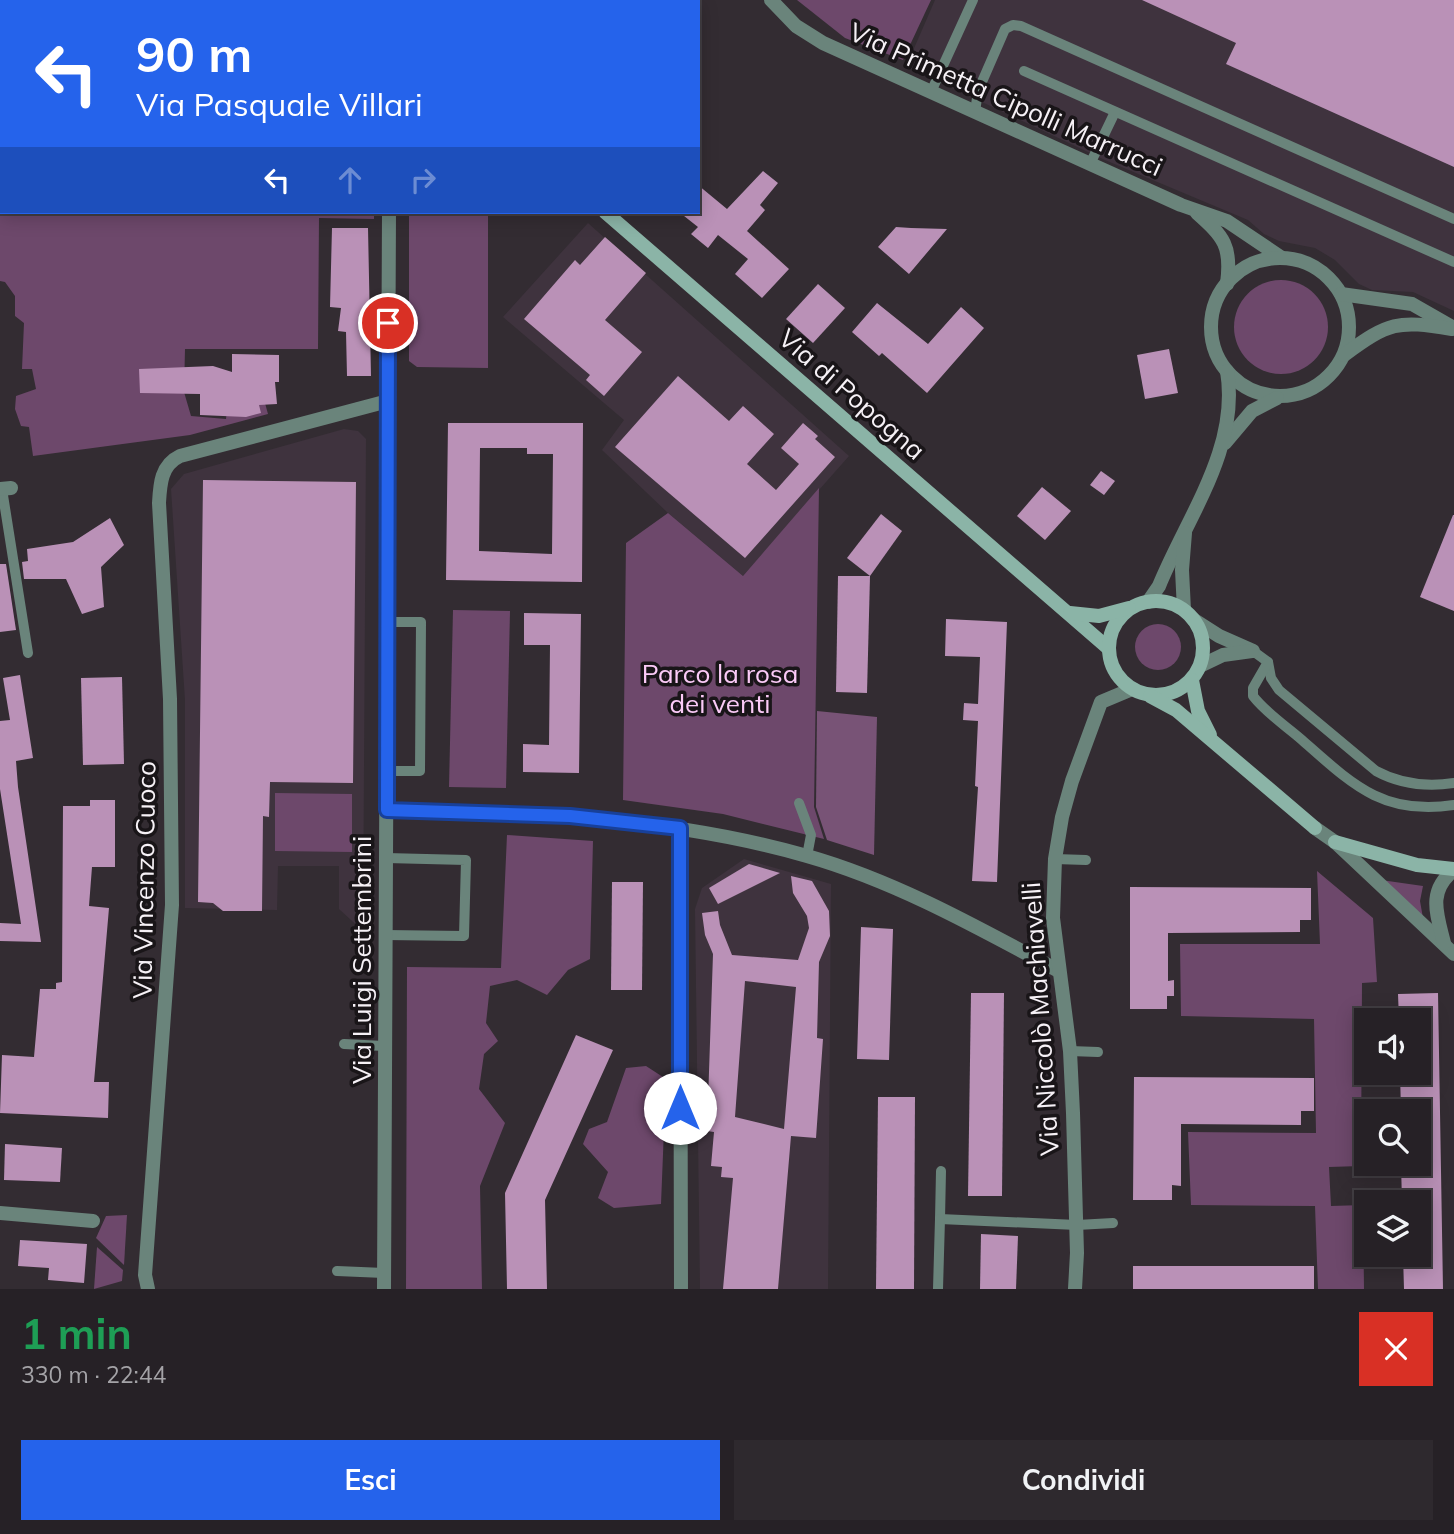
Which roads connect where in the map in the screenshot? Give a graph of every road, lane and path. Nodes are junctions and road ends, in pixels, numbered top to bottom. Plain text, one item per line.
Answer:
1 (771, 0) edge
2 (973, 0) edge
3 (1024, 71) dead end
4 (931, 92) junction
5 (975, 112) junction
6 (1115, 112) junction
7 (1090, 164) junction
8 (1193, 210) junction
9 (389, 214) edge
10 (607, 214) edge
11 (1454, 219) edge
12 (1282, 258) junction
13 (1454, 262) edge
14 (1227, 284) junction
15 (1341, 294) junction
16 (1454, 329) edge
17 (1344, 355) junction
18 (1227, 371) junction
19 (1285, 396) junction
20 (388, 401) junction
21 (1222, 447) junction
22 (4, 489) edge
23 (1186, 528) junction
24 (1148, 602) junction
25 (1131, 608) junction
26 (1069, 612) junction
27 (1189, 615) junction
28 (388, 622) junction
29 (1108, 648) junction
30 (1253, 650) junction
31 (28, 653) dead end
32 (1268, 662) junction
33 (1200, 666) junction
34 (1192, 680) junction
35 (1132, 689) junction
36 (1149, 696) junction
37 (1213, 740) junction
38 (388, 771) junction
39 (1454, 783) edge
40 (1437, 785) junction
41 (799, 803) dead end
42 (1454, 805) edge
43 (1438, 807) junction
44 (387, 810) junction
45 (680, 828) junction
46 (1315, 828) joint
47 (1335, 842) junction
48 (807, 856) junction
49 (386, 858) junction
50 (1055, 859) junction
51 (1086, 860) dead end
52 (1454, 870) edge
53 (385, 935) junction
54 (1449, 948) edge
55 (1057, 970) junction
56 (344, 1044) dead end
57 (384, 1046) junction
58 (1070, 1051) junction
59 (1098, 1052) dead end
60 (941, 1171) dead end
61 (0, 1213) edge
62 (940, 1219) junction
63 (93, 1221) dead end
64 (1113, 1223) dead end
65 (1077, 1225) junction
66 (337, 1271) dead end
67 (384, 1273) junction
68 (148, 1289) edge
69 (384, 1289) edge
70 (681, 1289) edge
71 (938, 1289) edge
72 (1075, 1289) edge

1 - 4 street, Via Primetta Cipolli Marrucci
2 - 4 lane
3 - 6 lane
4 - 5 street, Via Primetta Cipolli Marrucci
5 - 7 street, Via Primetta Cipolli Marrucci
5 - 11 lane
6 - 7 lane
6 - 13 lane
7 - 8 street, Via Primetta Cipolli Marrucci
8 - 12 street, Via Primetta Cipolli Marrucci
8 - 14 street, Via Primetta Cipolli Marrucci
9 - 20 street, Via Luigi Settembrini
10 - 26 main road, Via di Popogna
12 - 14 street
12 - 15 street
14 - 18 street
15 - 16 street
15 - 17 street
16 - 17 street
17 - 19 street
18 - 19 street
18 - 21 street
19 - 21 street
20 - 28 street, Via Luigi Settembrini
20 - 68 street, Via Vincenzo Cuoco
21 - 23 street
22 - 31 lane
23 - 24 street
23 - 27 street
24 - 25 main road
24 - 27 main road
25 - 26 main road
25 - 29 main road
26 - 29 main road, Via di Popogna
27 - 30 street
27 - 33 main road
28 - 38 street, Via Luigi Settembrini
28 - 38 lane
29 - 35 main road
30 - 32 lane
30 - 33 street
32 - 40 lane
32 - 43 lane
33 - 34 main road
34 - 36 main road
34 - 37 main road
35 - 36 main road
35 - 50 street, Via Niccolò Machiavelli
36 - 37 main road
37 - 46 main road
38 - 44 street, Via Luigi Settembrini
39 - 40 lane
40 - 43 lane
41 - 48 lane
42 - 43 lane
44 - 45 street
44 - 49 street, Via Luigi Settembrini
45 - 48 street
45 - 70 street
46 - 47 street
47 - 52 main road
47 - 54 street
48 - 55 street
49 - 53 street, Via Luigi Settembrini
49 - 53 lane
50 - 51 lane
50 - 55 street, Via Niccolò Machiavelli
52 - 54 street
53 - 57 street, Via Luigi Settembrini
55 - 58 street, Via Niccolò Machiavelli
56 - 57 lane
57 - 67 street, Via Luigi Settembrini
58 - 59 lane
58 - 65 street, Via Niccolò Machiavelli
60 - 62 lane
61 - 63 street
62 - 65 lane
62 - 71 lane
64 - 65 lane
65 - 72 street, Via Niccolò Machiavelli
66 - 67 lane
67 - 69 street, Via Luigi Settembrini

